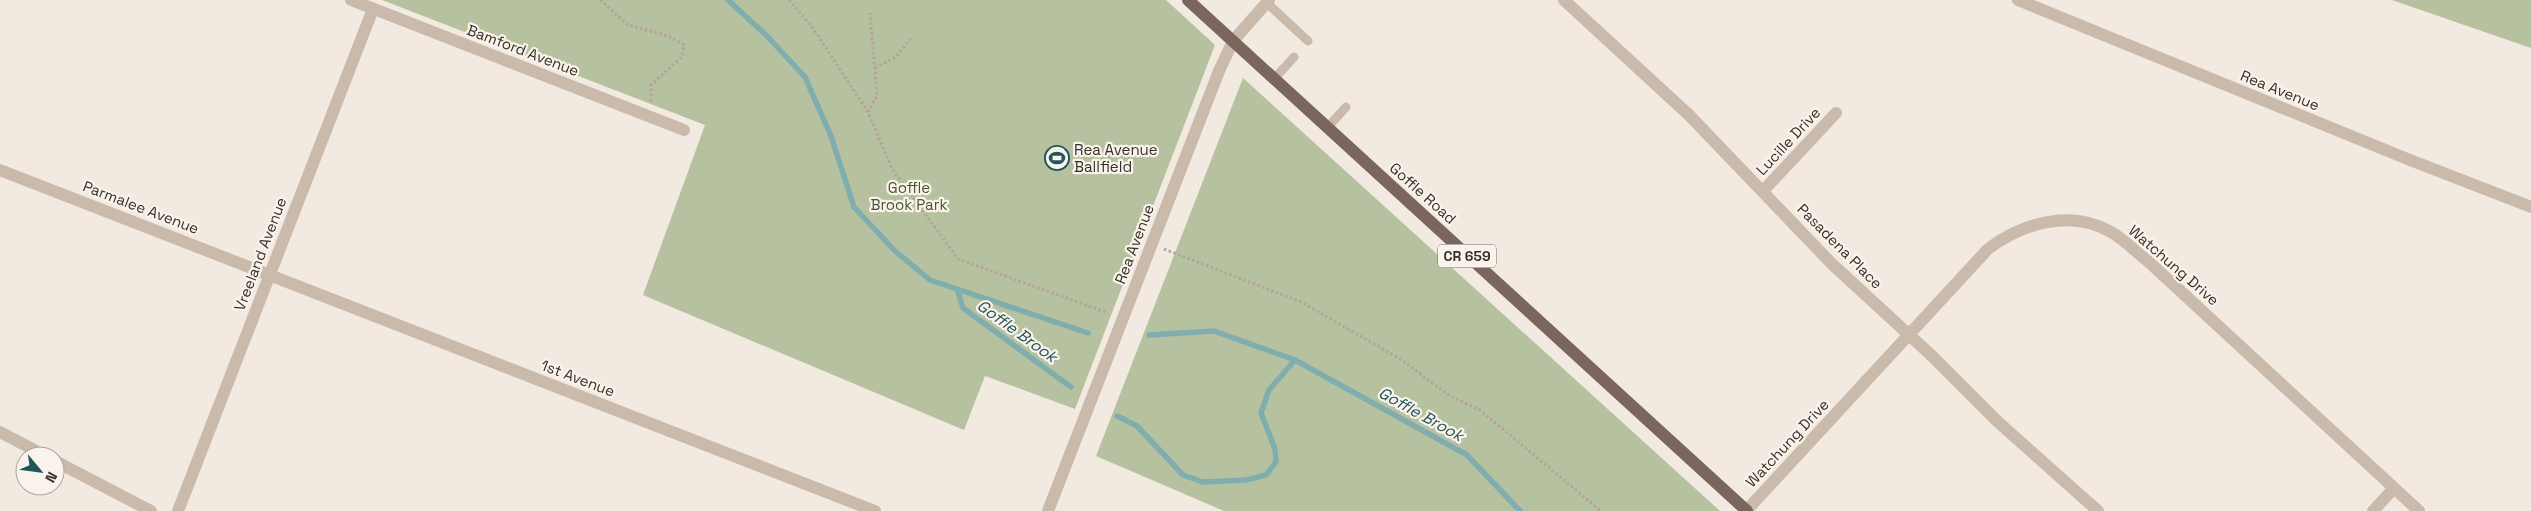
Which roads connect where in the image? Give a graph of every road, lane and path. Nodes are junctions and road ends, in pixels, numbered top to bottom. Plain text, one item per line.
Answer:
1 (351, 0) edge
2 (600, 0) edge
3 (788, 0) edge
4 (1188, 0) edge
5 (1564, 0) edge
6 (2018, 0) edge
7 (1268, 1) edge
8 (373, 9) junction
9 (870, 13) dead end
10 (911, 38) dead end
11 (1308, 40) dead end
12 (1233, 41) junction
13 (1294, 57) dead end
14 (875, 68) junction
15 (1274, 79) junction
16 (1346, 106) dead end
17 (868, 112) junction
18 (1836, 113) dead end
19 (651, 117) junction
20 (1327, 128) junction
21 (684, 130) dead end
22 (0, 170) edge
23 (1763, 192) junction
24 (2531, 207) edge
25 (1152, 244) junction
26 (269, 275) junction
27 (1123, 319) junction
28 (1909, 335) junction
29 (0, 432) edge
30 (27, 446) edge
31 (65, 466) edge
32 (2394, 488) junction
33 (151, 511) edge
34 (178, 511) edge
35 (875, 511) edge
36 (1048, 511) edge
37 (1602, 511) edge
38 (1747, 511) edge
39 (2098, 511) edge
40 (2373, 511) edge
41 (2419, 511) edge

1 - 8 street, Bamford Avenue
2 - 19 path
3 - 17 path
4 - 12 main road, Goffle Road / CR 659
5 - 23 street, Pasadena Place
6 - 24 street, Rea Avenue
7 - 11 lane
7 - 12 street, Rea Avenue
8 - 19 street, Bamford Avenue
8 - 26 street, Vreeland Avenue
9 - 14 path
10 - 14 path
12 - 15 main road, Goffle Road / CR 659
12 - 25 street, Rea Avenue
13 - 15 lane
14 - 17 path
15 - 20 main road, Goffle Road / CR 659
16 - 20 lane
17 - 27 path
18 - 23 street, Lucille Drive
19 - 21 street, Bamford Avenue
20 - 38 main road, Goffle Road / CR 659
22 - 26 street, Parmalee Avenue
23 - 28 street, Pasadena Place
25 - 27 street, Rea Avenue
25 - 37 path
26 - 34 street, Vreeland Avenue
26 - 35 street, 1st Avenue
27 - 36 street, Rea Avenue
28 - 32 street, Watchung Drive
28 - 38 street, Watchung Drive
28 - 39 street, Pasadena Place
29 - 30 street
31 - 33 street
32 - 40 street
32 - 41 street, Watchung Drive

